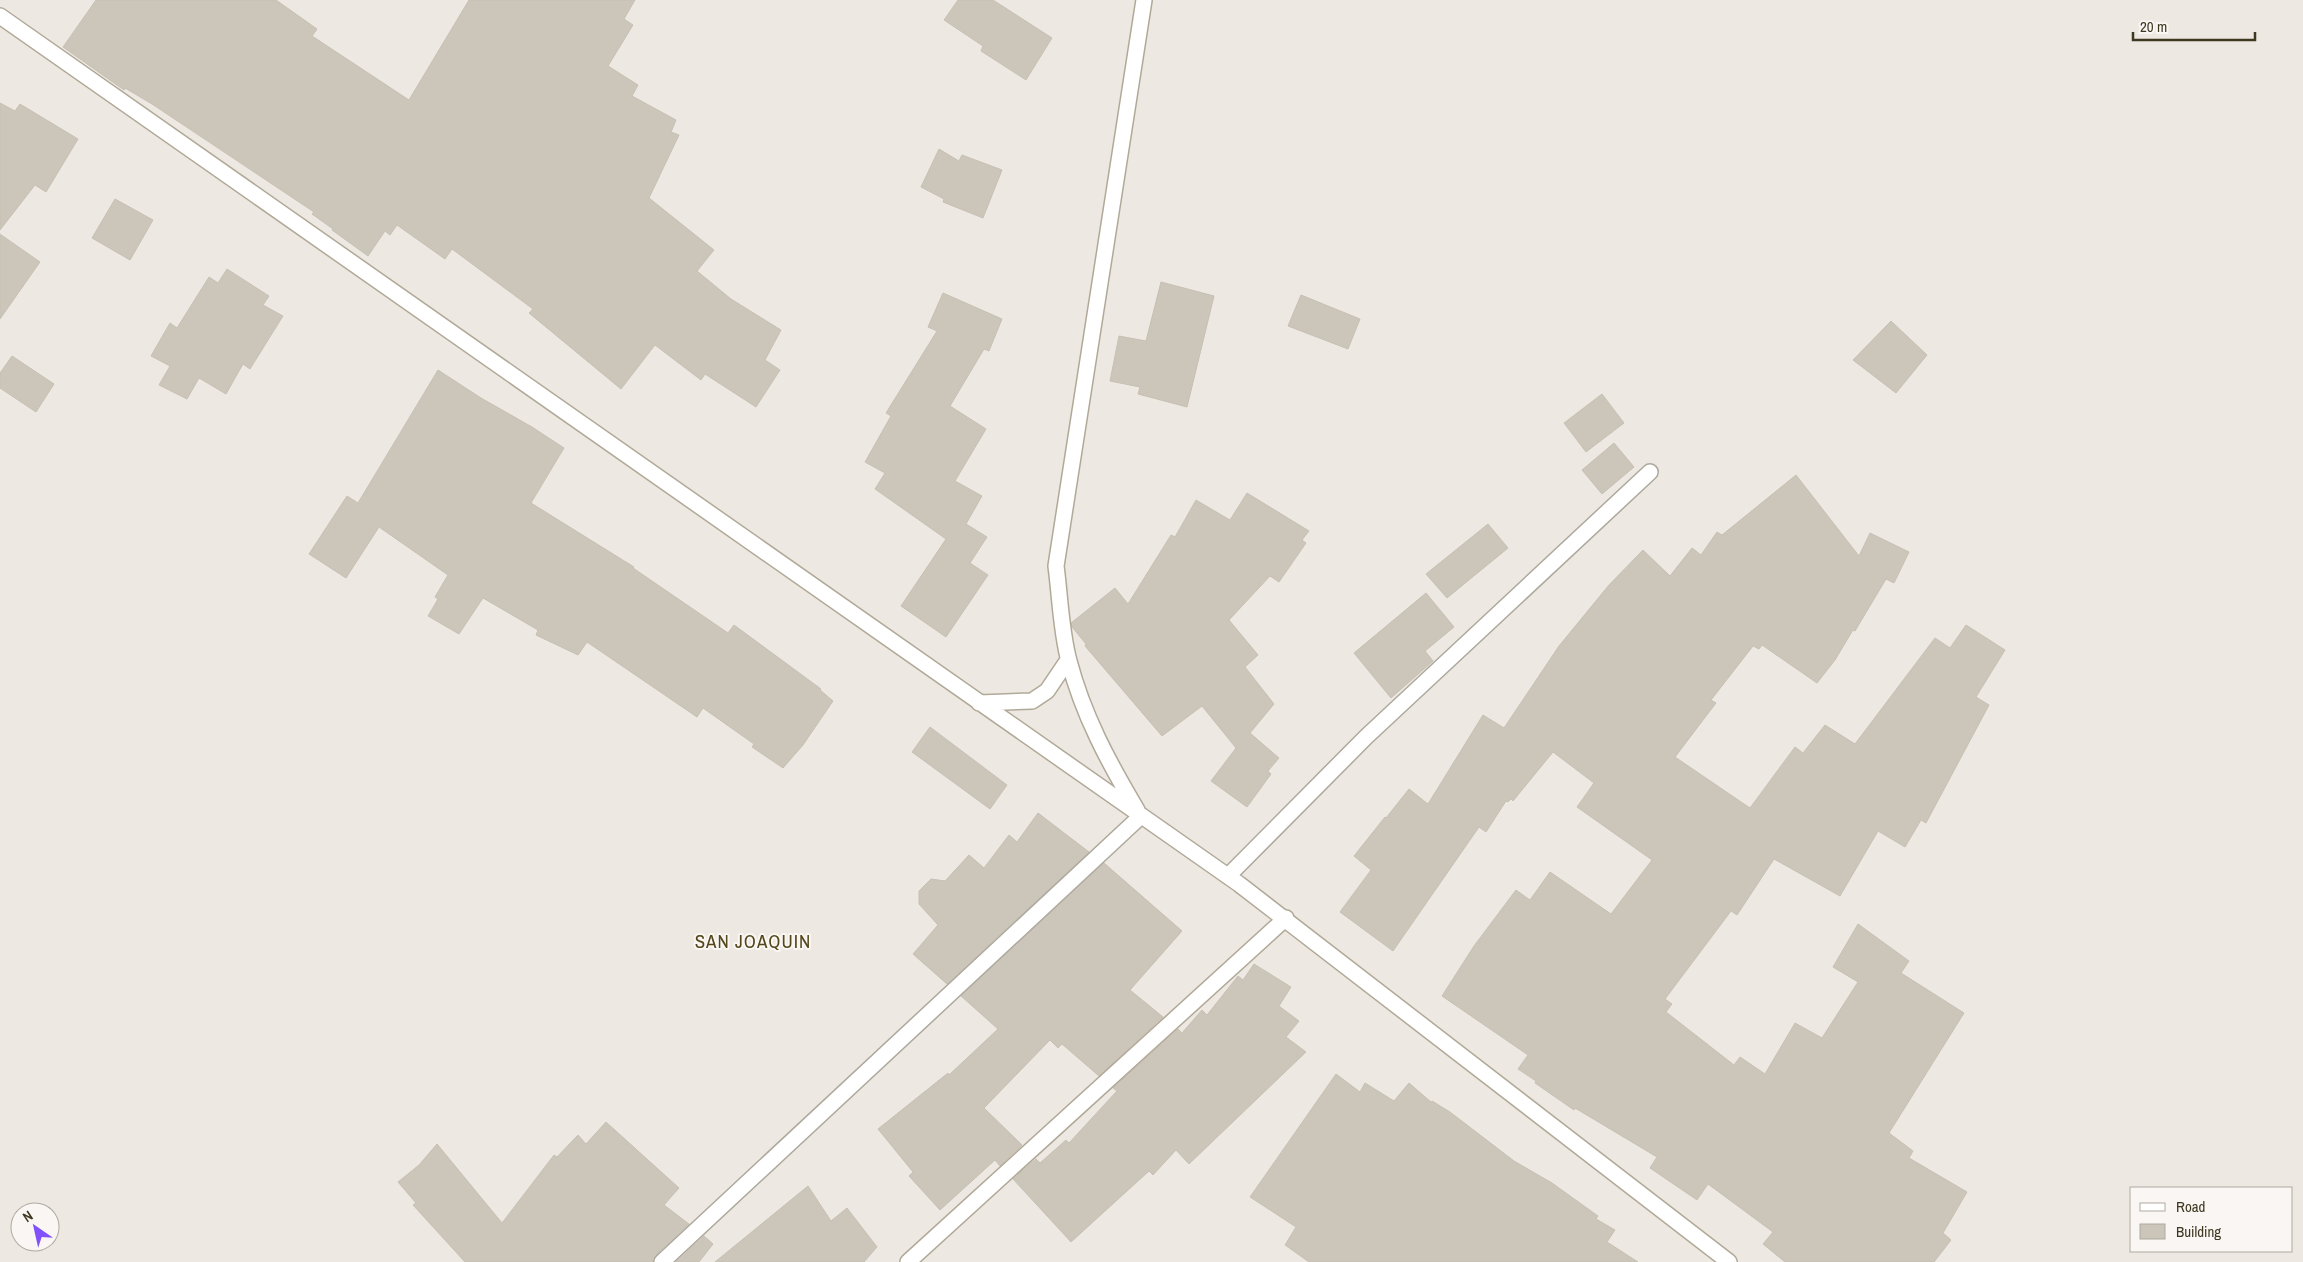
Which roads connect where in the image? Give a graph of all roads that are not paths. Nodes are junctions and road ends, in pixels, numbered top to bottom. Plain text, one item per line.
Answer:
1 (1144, 0) edge
2 (0, 16) edge
3 (1650, 472) dead end
4 (1068, 660) junction
5 (979, 703) junction
6 (1141, 816) junction
7 (1228, 876) junction
8 (1286, 918) junction
9 (662, 1262) edge
10 (908, 1262) edge
11 (1729, 1262) edge

1 - 4 street
2 - 5 street
3 - 7 street
4 - 5 street
4 - 6 street
5 - 6 street
6 - 7 street
6 - 9 street
7 - 8 street
8 - 10 street
8 - 11 street

